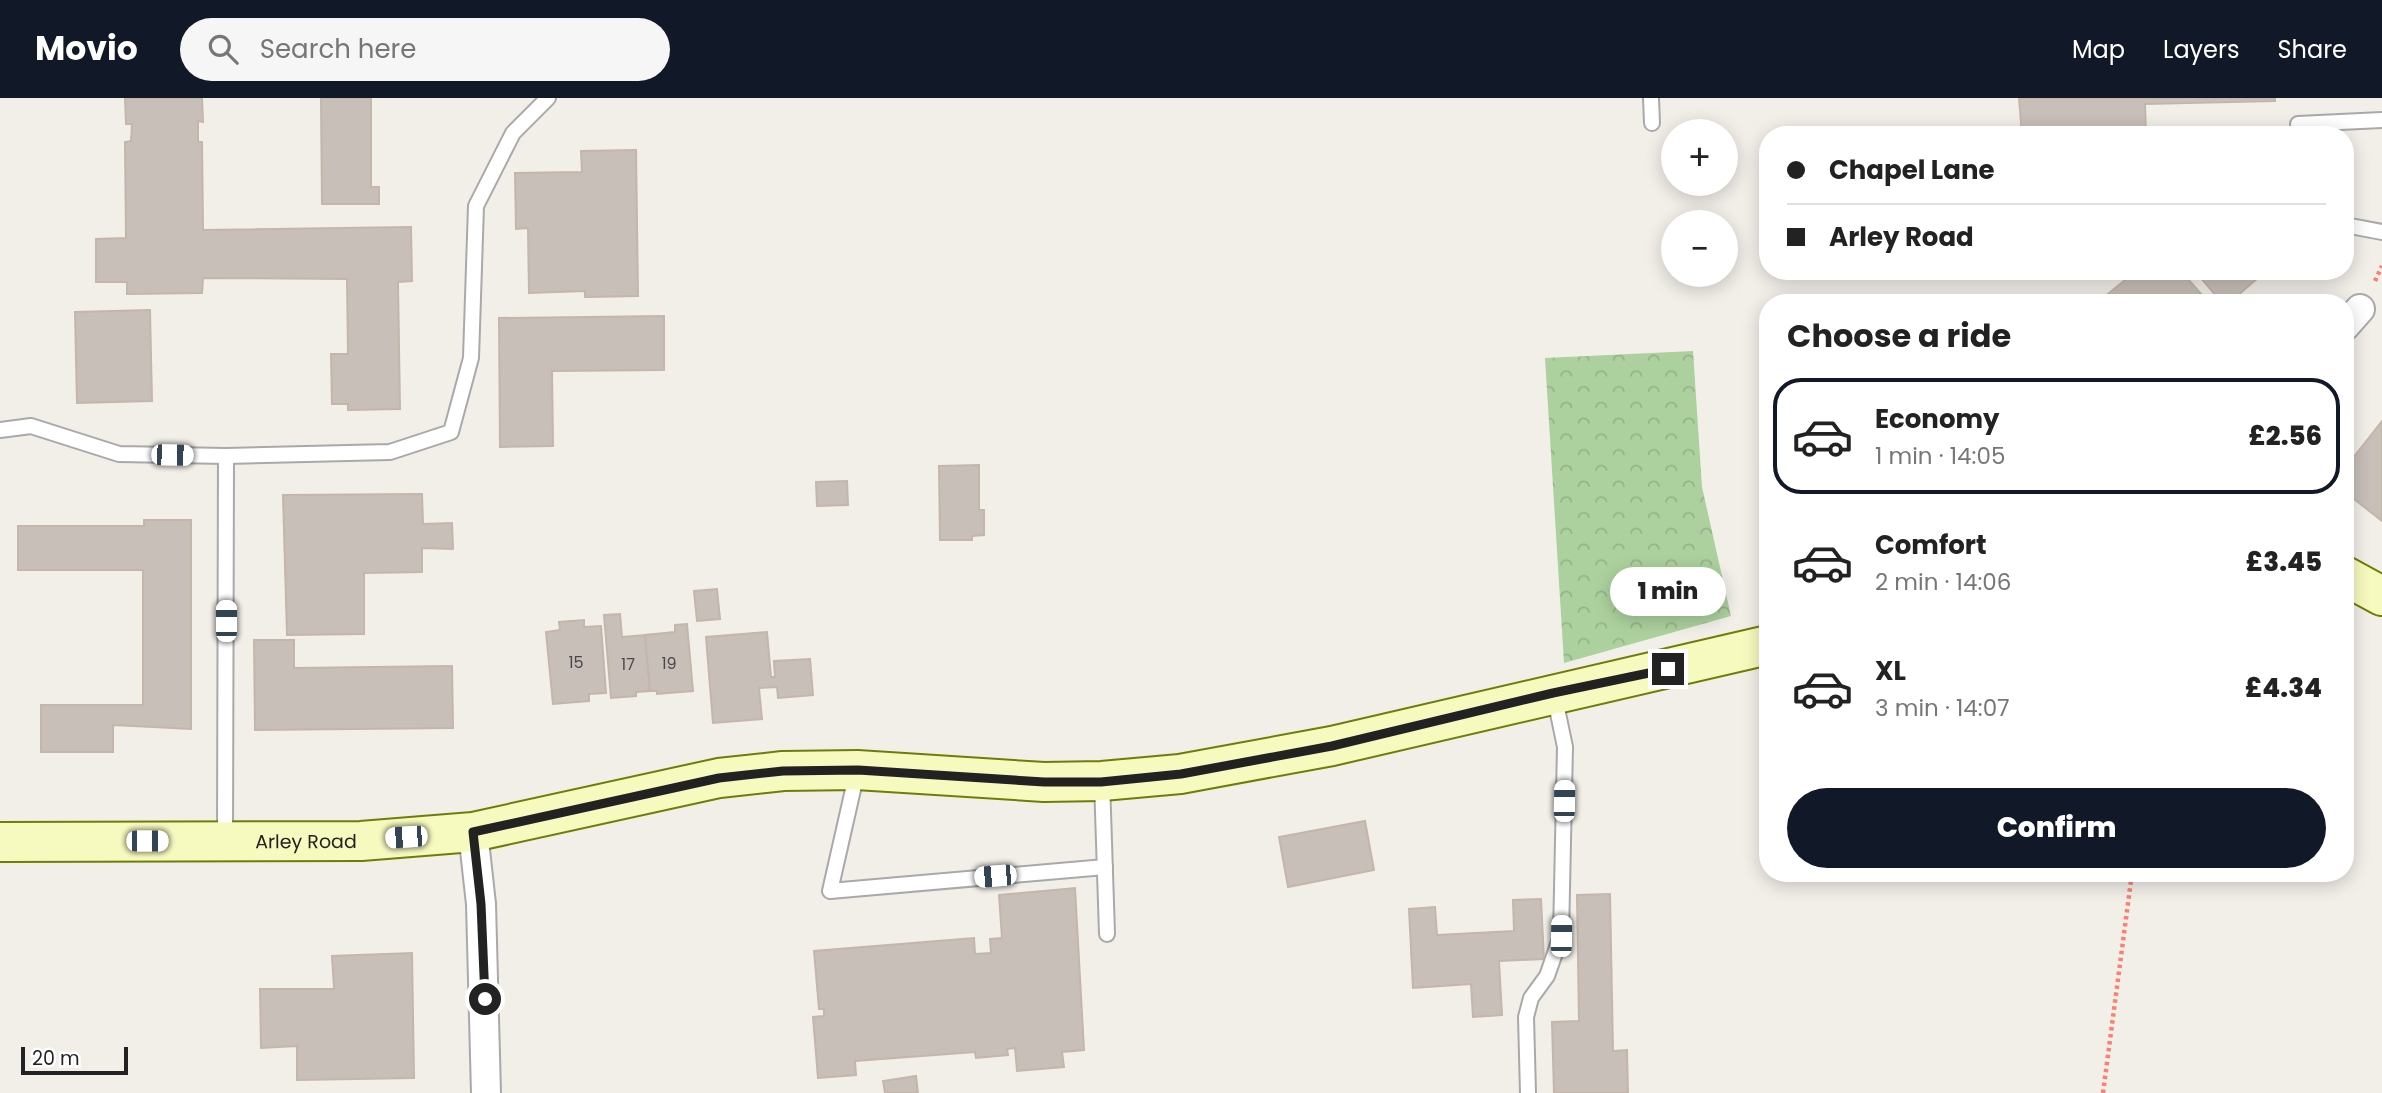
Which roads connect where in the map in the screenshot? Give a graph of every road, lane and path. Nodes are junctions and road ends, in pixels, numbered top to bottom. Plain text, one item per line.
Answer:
1 (548, 98) edge
2 (1651, 98) edge
3 (2382, 120) edge
4 (1652, 123) dead end
5 (2298, 124) dead end
6 (2354, 227) edge
7 (2382, 232) edge
8 (0, 430) edge
9 (226, 456) junction
10 (2354, 581) edge
11 (2382, 596) edge
12 (1759, 647) edge
13 (1553, 693) junction
14 (858, 770) junction
15 (1101, 782) junction
16 (473, 832) junction
17 (225, 841) junction
18 (0, 842) edge
19 (1105, 867) junction
20 (2131, 882) edge
21 (1107, 934) dead end
22 (486, 1093) edge
23 (1528, 1093) edge
24 (2103, 1093) edge

1 - 9 lane
2 - 4 lane
3 - 5 lane
6 - 7 lane
8 - 9 lane
9 - 17 lane
10 - 11 street
12 - 13 street, Arley Road
13 - 15 street, Arley Road
13 - 23 lane
14 - 15 street, Arley Road
14 - 16 street, Arley Road
14 - 19 lane
15 - 19 lane
16 - 17 street, Arley Road
16 - 22 street
17 - 18 street, Arley Road
19 - 21 lane
20 - 24 path

